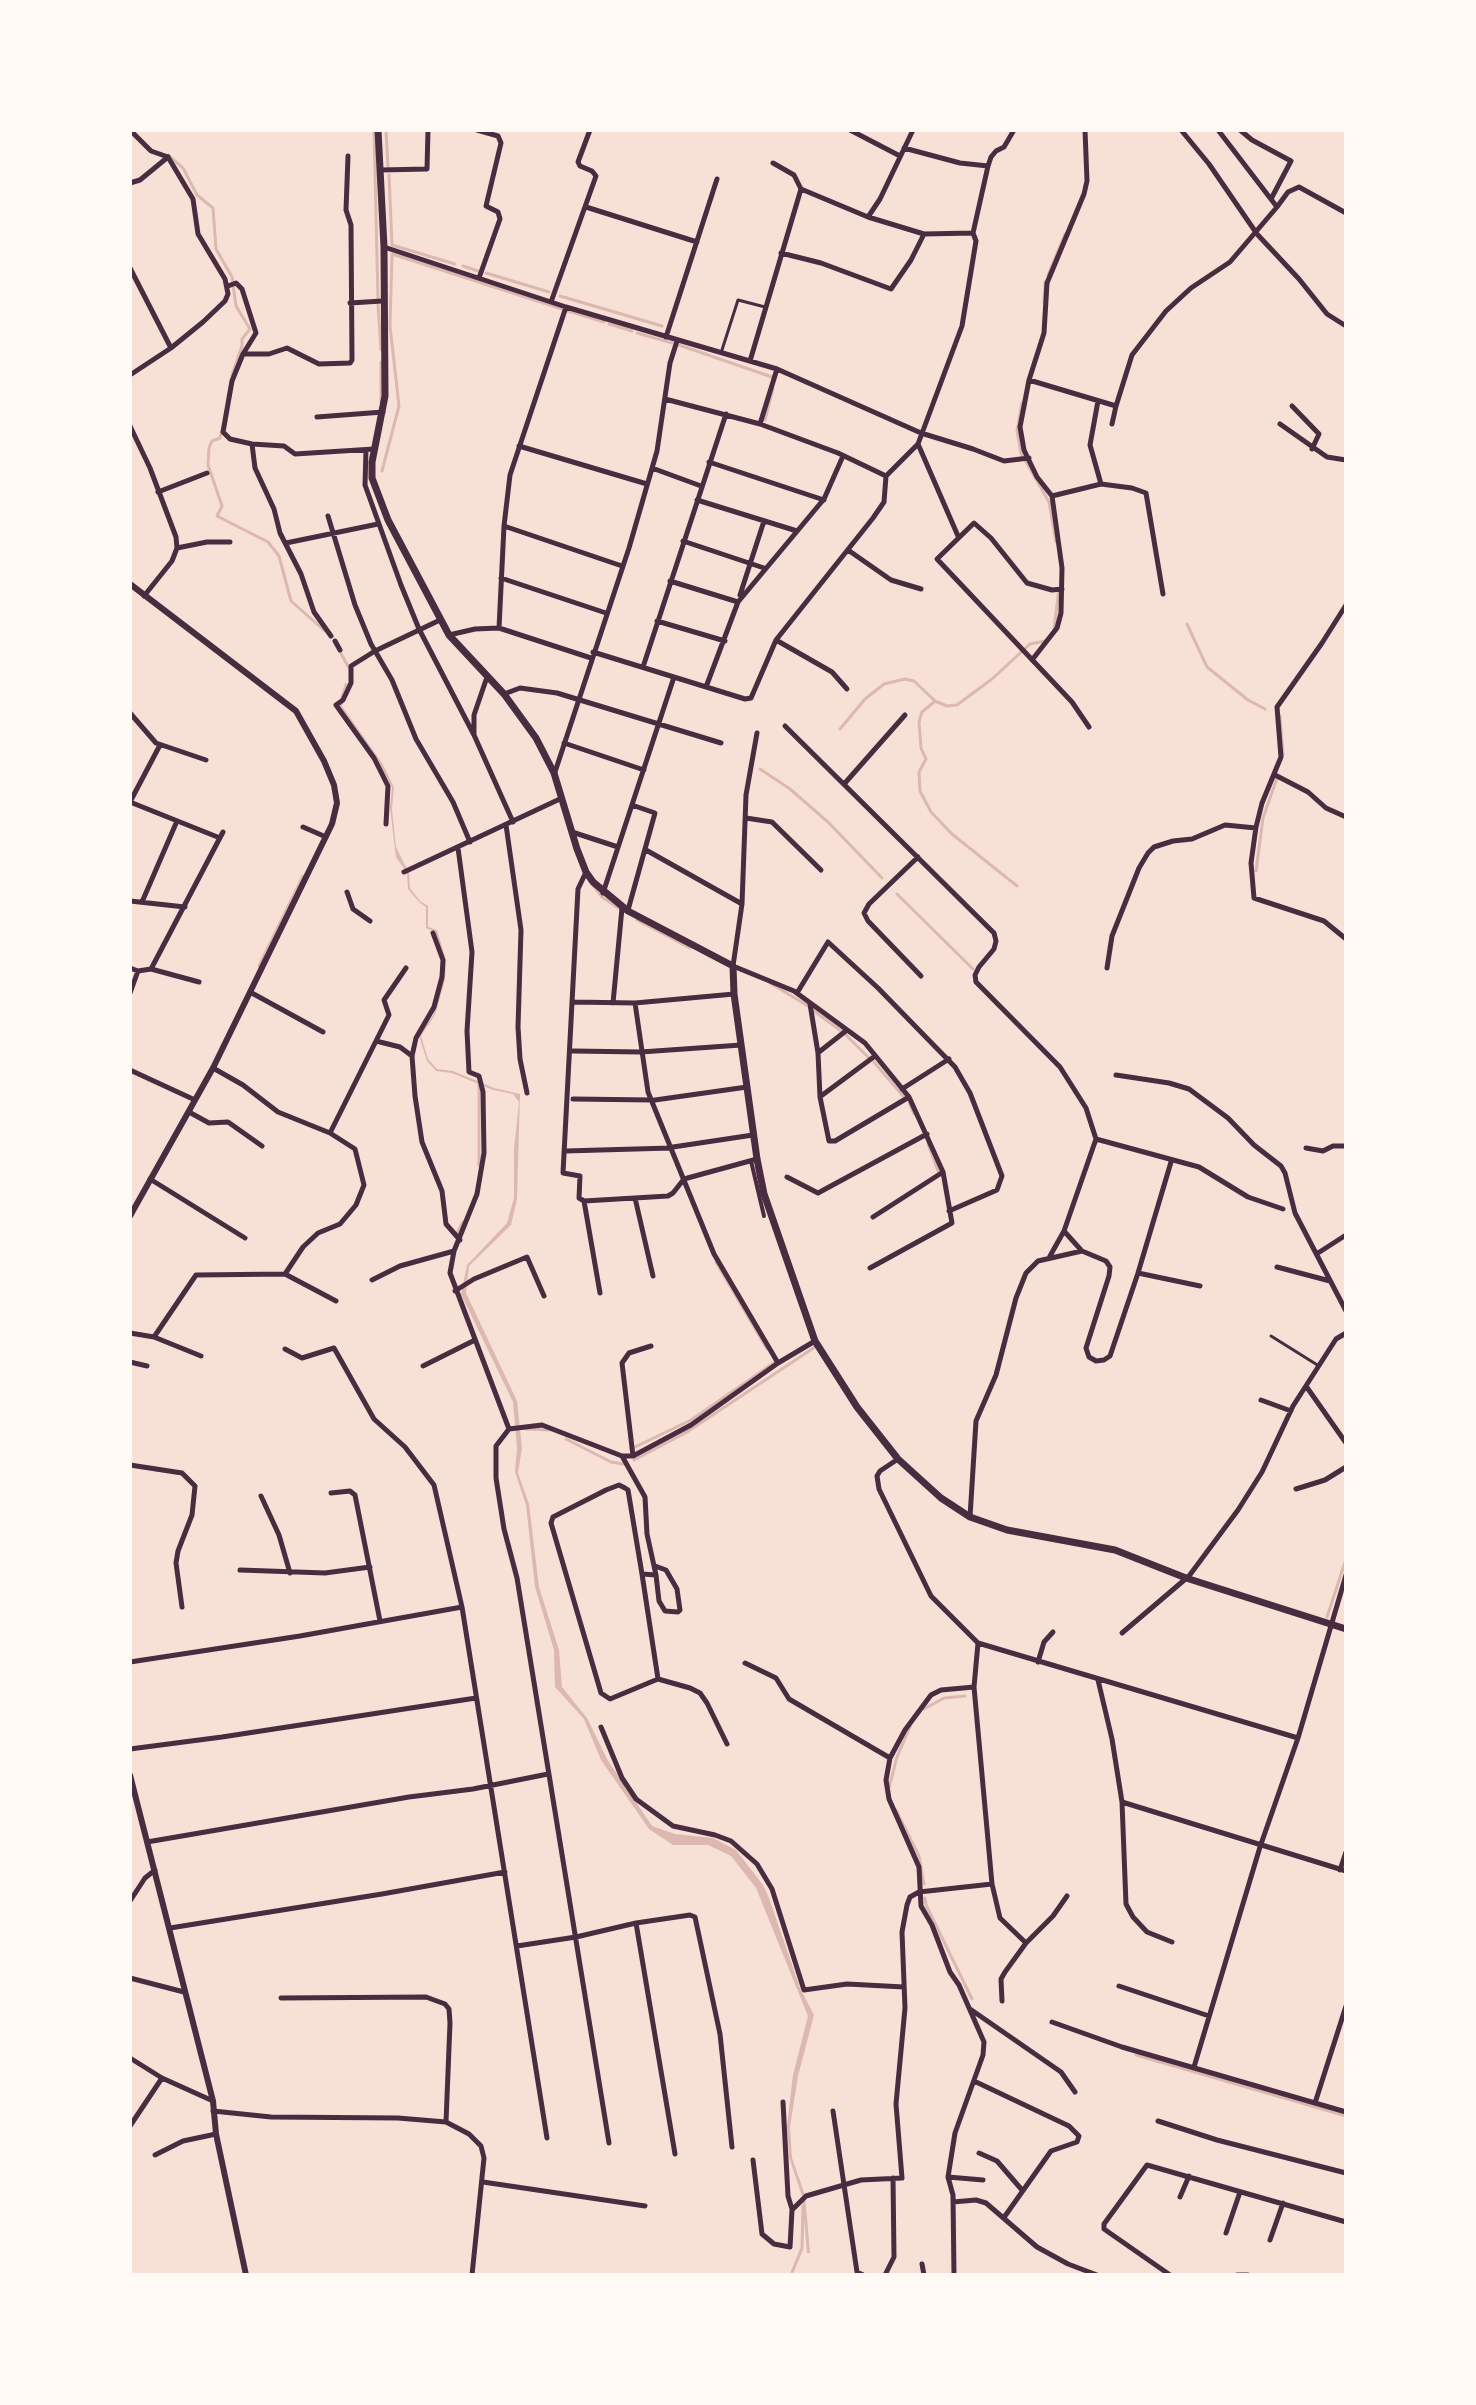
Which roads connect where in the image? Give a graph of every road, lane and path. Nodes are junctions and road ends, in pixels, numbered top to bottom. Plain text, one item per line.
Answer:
1 (130, 130) edge
2 (378, 130) edge
3 (428, 130) edge
4 (477, 130) edge
5 (590, 130) edge
6 (850, 130) edge
7 (913, 130) edge
8 (1014, 130) edge
9 (1085, 130) edge
10 (1181, 130) edge
11 (1218, 130) edge
12 (1240, 130) edge
13 (904, 148) junction
14 (348, 156) dead end
15 (900, 156) junction
16 (168, 157) junction
17 (773, 163) dead end
18 (988, 166) junction
19 (380, 170) junction
20 (717, 179) dead end
21 (130, 183) edge
22 (801, 189) junction
23 (1271, 199) junction
24 (586, 207) junction
25 (1277, 207) junction
26 (1346, 213) edge
27 (868, 217) junction
28 (973, 233) junction
29 (924, 234) junction
30 (1257, 234) junction
31 (697, 242) junction
32 (384, 247) junction
33 (781, 253) junction
34 (130, 268) edge
35 (479, 278) junction
36 (228, 286) junction
37 (382, 301) junction
38 (551, 302) junction
39 (350, 303) junction
40 (566, 307) junction
41 (765, 307) junction
42 (1346, 325) edge
43 (666, 337) junction
44 (677, 341) junction
45 (171, 348) junction
46 (721, 353) junction
47 (243, 354) junction
48 (750, 361) junction
49 (777, 369) junction
50 (130, 375) edge
51 (1029, 380) junction
52 (665, 399) junction
53 (1098, 401) junction
54 (1116, 406) junction
55 (1292, 406) dead end
56 (384, 412) junction
57 (726, 414) junction
58 (317, 417) dead end
59 (760, 424) junction
60 (1112, 424) dead end
61 (1280, 424) dead end
62 (130, 426) edge
63 (921, 433) junction
64 (252, 444) junction
65 (918, 444) junction
66 (519, 446) junction
67 (370, 449) junction
68 (1312, 449) junction
69 (843, 456) junction
70 (1029, 458) junction
71 (1346, 460) edge
72 (709, 462) junction
73 (652, 468) junction
74 (207, 473) dead end
75 (886, 476) junction
76 (647, 484) junction
77 (1101, 484) junction
78 (701, 486) junction
79 (158, 492) junction
80 (1052, 496) junction
81 (697, 500) junction
82 (824, 500) junction
83 (328, 516) dead end
84 (764, 521) junction
85 (378, 524) junction
86 (504, 526) junction
87 (797, 531) junction
88 (332, 534) junction
89 (958, 536) junction
90 (683, 541) junction
91 (230, 542) dead end
92 (286, 543) junction
93 (177, 548) junction
94 (848, 550) junction
95 (750, 563) junction
96 (622, 566) junction
97 (764, 568) junction
98 (501, 578) junction
99 (670, 581) junction
100 (130, 584) edge
101 (921, 589) dead end
102 (1059, 589) junction
103 (1163, 594) dead end
104 (144, 596) junction
105 (738, 601) junction
106 (1346, 605) edge
107 (606, 613) junction
108 (440, 620) junction
109 (657, 621) junction
110 (499, 628) junction
111 (419, 629) junction
112 (449, 635) junction
113 (776, 640) junction
114 (725, 641) junction
115 (340, 650) dead end
116 (375, 651) junction
117 (592, 655) junction
118 (1032, 660) junction
119 (643, 668) junction
120 (487, 677) junction
121 (674, 677) junction
122 (706, 687) junction
123 (847, 689) dead end
124 (504, 694) junction
125 (579, 699) junction
126 (130, 713) edge
127 (905, 715) dead end
128 (659, 723) junction
129 (785, 726) dead end
130 (1089, 727) dead end
131 (757, 733) dead end
132 (474, 735) junction
133 (564, 743) junction
134 (721, 743) dead end
135 (160, 745) junction
136 (206, 760) dead end
137 (644, 770) junction
138 (554, 773) junction
139 (1275, 775) junction
140 (845, 783) junction
141 (562, 798) junction
142 (130, 802) edge
143 (632, 805) junction
144 (1346, 817) edge
145 (746, 818) junction
146 (177, 821) junction
147 (386, 824) dead end
148 (510, 824) junction
149 (303, 827) dead end
150 (1256, 828) junction
151 (572, 832) junction
152 (326, 837) junction
153 (470, 842) junction
154 (618, 847) junction
155 (458, 848) junction
156 (646, 850) junction
157 (918, 857) junction
158 (821, 870) dead end
159 (404, 872) dead end
160 (586, 872) junction
161 (347, 892) dead end
162 (603, 893) junction
163 (130, 901) edge
164 (142, 902) junction
165 (742, 904) junction
166 (185, 907) junction
167 (625, 910) junction
168 (370, 921) dead end
169 (433, 933) dead end
170 (1346, 939) edge
171 (733, 966) junction
172 (130, 968) edge
173 (406, 968) dead end
174 (1107, 968) dead end
175 (151, 969) junction
176 (138, 971) junction
177 (921, 976) dead end
178 (199, 982) dead end
179 (250, 992) junction
180 (130, 993) edge
181 (797, 993) junction
182 (734, 994) junction
183 (573, 1002) dead end
184 (810, 1002) junction
185 (613, 1003) junction
186 (635, 1003) junction
187 (847, 1030) junction
188 (323, 1032) dead end
189 (376, 1041) junction
190 (741, 1045) junction
191 (573, 1051) dead end
192 (641, 1052) junction
193 (818, 1053) junction
194 (412, 1056) junction
195 (875, 1056) junction
196 (949, 1059) junction
197 (213, 1068) junction
198 (130, 1070) edge
199 (1116, 1075) dead end
200 (748, 1087) junction
201 (902, 1089) junction
202 (527, 1093) dead end
203 (820, 1097) junction
204 (909, 1097) junction
205 (573, 1099) dead end
206 (195, 1100) junction
207 (654, 1100) junction
208 (189, 1112) junction
209 (331, 1130) junction
210 (927, 1134) junction
211 (754, 1135) junction
212 (1096, 1139) junction
213 (262, 1146) dead end
214 (1346, 1146) edge
215 (672, 1148) junction
216 (1306, 1148) dead end
217 (565, 1151) junction
218 (754, 1160) junction
219 (1171, 1162) junction
220 (943, 1172) junction
221 (787, 1177) dead end
222 (150, 1179) junction
223 (684, 1179) junction
224 (635, 1198) junction
225 (133, 1200) edge
226 (584, 1201) junction
227 (1283, 1209) dead end
228 (949, 1211) junction
229 (130, 1216) edge
230 (764, 1216) dead end
231 (873, 1217) dead end
232 (1064, 1231) junction
233 (1346, 1235) edge
234 (245, 1238) dead end
235 (460, 1240) junction
236 (454, 1251) junction
237 (1082, 1251) junction
238 (1318, 1253) junction
239 (1049, 1257) junction
240 (1277, 1267) dead end
241 (870, 1268) dead end
242 (1138, 1273) junction
243 (285, 1274) junction
244 (653, 1276) dead end
245 (372, 1280) dead end
246 (1331, 1282) junction
247 (1200, 1286) dead end
248 (455, 1291) junction
249 (600, 1293) dead end
250 (544, 1296) dead end
251 (336, 1301) dead end
252 (1346, 1311) edge
253 (130, 1333) edge
254 (1346, 1333) edge
255 (1271, 1336) dead end
256 (154, 1337) junction
257 (475, 1340) junction
258 (815, 1341) junction
259 (651, 1346) dead end
260 (285, 1349) dead end
261 (201, 1356) dead end
262 (130, 1362) edge
263 (778, 1363) junction
264 (147, 1366) dead end
265 (423, 1366) dead end
266 (1319, 1366) junction
267 (1306, 1386) junction
268 (1261, 1400) dead end
269 (1291, 1411) junction
270 (512, 1428) junction
271 (1346, 1443) edge
272 (622, 1456) junction
273 (633, 1456) junction
274 (898, 1459) junction
275 (130, 1465) edge
276 (1346, 1467) edge
277 (1296, 1489) dead end
278 (331, 1493) dead end
279 (261, 1496) dead end
280 (970, 1517) junction
281 (655, 1566) junction
282 (370, 1567) junction
283 (240, 1570) dead end
284 (290, 1573) junction
285 (642, 1574) junction
286 (656, 1575) junction
287 (1346, 1575) edge
288 (1186, 1578) junction
289 (182, 1607) dead end
290 (462, 1607) junction
291 (380, 1621) junction
292 (1330, 1624) junction
293 (1346, 1629) edge
294 (1053, 1632) dead end
295 (1122, 1633) dead end
296 (978, 1643) junction
297 (130, 1662) edge
298 (1038, 1662) junction
299 (745, 1663) dead end
300 (658, 1679) junction
301 (1098, 1679) junction
302 (974, 1687) junction
303 (476, 1698) junction
304 (601, 1727) dead end
305 (1298, 1738) junction
306 (727, 1744) dead end
307 (130, 1749) edge
308 (890, 1758) junction
309 (548, 1774) junction
310 (130, 1775) edge
311 (491, 1785) junction
312 (1122, 1802) junction
313 (147, 1842) junction
314 (1260, 1847) junction
315 (1346, 1852) edge
316 (156, 1870) junction
317 (1343, 1870) edge
318 (505, 1872) junction
319 (992, 1884) junction
320 (919, 1892) junction
321 (1067, 1896) dead end
322 (130, 1901) edge
323 (636, 1923) junction
324 (170, 1928) junction
325 (576, 1937) junction
326 (1172, 1942) dead end
327 (1026, 1943) junction
328 (517, 1946) junction
329 (130, 1978) edge
330 (1119, 1986) dead end
331 (904, 1987) junction
332 (184, 1992) junction
333 (281, 1998) dead end
334 (1002, 2001) dead end
335 (1346, 2006) edge
336 (967, 2007) junction
337 (1209, 2016) junction
338 (1052, 2022) dead end
339 (130, 2058) edge
340 (1194, 2067) junction
341 (162, 2078) junction
342 (974, 2081) junction
343 (1075, 2092) dead end
344 (213, 2101) junction
345 (783, 2102) dead end
346 (1315, 2103) junction
347 (213, 2111) junction
348 (833, 2111) dead end
349 (1346, 2112) edge
350 (1158, 2121) dead end
351 (446, 2122) junction
352 (130, 2126) edge
353 (216, 2134) junction
354 (547, 2138) dead end
355 (609, 2143) dead end
356 (732, 2147) dead end
357 (979, 2153) dead end
358 (675, 2154) dead end
359 (155, 2155) dead end
360 (753, 2160) dead end
361 (1346, 2173) edge
362 (1189, 2176) junction
363 (948, 2177) junction
364 (893, 2178) junction
365 (983, 2180) dead end
366 (483, 2182) junction
367 (845, 2183) junction
368 (1022, 2190) junction
369 (1240, 2192) junction
370 (1180, 2197) dead end
371 (953, 2202) junction
372 (1283, 2203) junction
373 (645, 2206) dead end
374 (792, 2210) junction
375 (1005, 2216) junction
376 (1346, 2222) edge
377 (1226, 2233) dead end
378 (1270, 2240) dead end
379 (922, 2264) dead end
380 (246, 2275) edge
381 (472, 2275) edge
382 (863, 2275) edge
383 (885, 2275) edge
384 (924, 2275) edge
385 (954, 2275) edge
386 (1097, 2275) edge
387 (1170, 2275) edge
388 (1237, 2275) edge
389 (1248, 2275) edge

1 - 16 street
2 - 19 main road
3 - 19 street
4 - 35 street
5 - 24 street
6 - 15 street
7 - 13 street
8 - 18 street
9 - 51 street
10 - 30 street
11 - 23 street
12 - 23 street
13 - 15 street
13 - 18 street
14 - 39 street
15 - 27 street
16 - 21 street
16 - 36 street
17 - 22 street
18 - 28 street
19 - 32 main road
20 - 31 street
22 - 27 street
22 - 33 street
23 - 25 street
24 - 31 street
24 - 38 street
25 - 26 street
25 - 30 street
27 - 29 street
28 - 29 street
28 - 63 street
29 - 33 street
30 - 42 street
30 - 54 street
31 - 43 street
32 - 35 street
32 - 37 main road
33 - 41 street
34 - 45 street
35 - 38 street
36 - 45 street
36 - 47 street
37 - 39 street
37 - 56 main road
38 - 40 street
39 - 47 street
40 - 43 street
40 - 66 street
41 - 46 lane
41 - 48 street
43 - 44 street
44 - 46 street
44 - 52 street
45 - 50 street
46 - 48 street
47 - 64 street
48 - 49 street
49 - 59 street
49 - 63 street
51 - 53 street
51 - 70 street
52 - 57 street
52 - 73 street
53 - 54 street
53 - 77 street
54 - 60 street
55 - 68 street
56 - 58 street
56 - 67 main road
57 - 59 street
57 - 72 street
59 - 69 street
61 - 68 street
62 - 79 street
63 - 65 street
63 - 70 street
64 - 67 street
64 - 92 street
65 - 75 street
65 - 89 street
66 - 76 street
66 - 86 street
67 - 85 street
67 - 108 main road
68 - 71 street
69 - 75 street
69 - 82 street
70 - 80 street
72 - 78 street
72 - 82 street
73 - 76 street
73 - 78 street
74 - 79 street
75 - 94 street
76 - 96 street
77 - 80 street
77 - 103 street
78 - 81 street
79 - 93 street
80 - 102 street
81 - 84 street
81 - 90 street
82 - 87 street
83 - 88 street
84 - 87 street
84 - 95 street
85 - 88 street
85 - 111 street
86 - 96 street
86 - 98 street
87 - 97 street
88 - 92 street
88 - 116 street
89 - 102 street
89 - 118 street
90 - 95 street
90 - 99 street
91 - 93 street
92 - 115 street
93 - 104 street
94 - 101 street
94 - 113 street
95 - 97 street
95 - 105 street
96 - 107 street
97 - 105 street
98 - 107 street
98 - 110 street
99 - 105 street
99 - 109 street
100 - 104 street
102 - 118 street
104 - 152 street
105 - 114 street
106 - 139 street
107 - 117 street
108 - 111 street
108 - 112 main road
109 - 114 street
109 - 119 street
110 - 112 street
110 - 117 street
111 - 116 street
111 - 132 street
112 - 120 main road
113 - 122 street
113 - 123 street
114 - 122 street
116 - 147 street
116 - 153 street
117 - 119 street
117 - 125 street
118 - 130 street
119 - 121 street
120 - 124 main road
120 - 132 street
121 - 122 street
121 - 128 street
124 - 125 street
124 - 138 main road
125 - 128 street
125 - 133 street
126 - 135 street
127 - 140 street
128 - 134 street
128 - 137 street
129 - 140 street
131 - 145 street
132 - 148 street
133 - 137 street
133 - 138 street
135 - 136 street
135 - 142 street
137 - 143 street
138 - 141 main road
139 - 144 street
139 - 150 street
140 - 157 street
141 - 148 street
141 - 151 main road
142 - 146 street
143 - 154 street
143 - 156 street
145 - 158 street
145 - 165 street
146 - 164 street
146 - 166 street
148 - 153 street
148 - 202 street
149 - 152 street
150 - 170 street
150 - 174 street
151 - 154 street
151 - 160 main road
152 - 179 street
153 - 155 street
154 - 162 street
155 - 159 street
155 - 235 street
156 - 165 street
156 - 167 street
157 - 177 street
157 - 212 street
160 - 162 main road
160 - 217 street
161 - 168 street
162 - 167 main road
163 - 164 street
164 - 166 street
165 - 171 street
166 - 175 street
167 - 171 main road
167 - 185 street
169 - 194 street
171 - 181 street
171 - 182 main road
172 - 176 street
173 - 189 street
175 - 176 street
175 - 178 street
176 - 180 street
179 - 188 street
179 - 197 street
181 - 184 street
181 - 196 street
182 - 186 street
182 - 190 main road
183 - 185 street
184 - 187 street
184 - 193 street
185 - 186 street
186 - 192 street
187 - 193 street
187 - 195 street
189 - 194 street
189 - 209 street
190 - 192 street
190 - 200 main road
191 - 192 street
192 - 207 street
193 - 203 street
194 - 235 street
195 - 201 street
195 - 203 street
196 - 201 street
196 - 228 street
197 - 206 street
197 - 209 street
198 - 206 street
199 - 238 street
200 - 207 street
200 - 211 main road
201 - 204 street
203 - 204 street
204 - 210 street
205 - 207 street
206 - 208 street
207 - 215 street
208 - 213 street
208 - 222 street
209 - 243 street
210 - 220 street
210 - 221 street
211 - 215 street
211 - 218 main road
212 - 219 street
212 - 232 street
214 - 216 street
215 - 217 street
215 - 223 street
217 - 226 street
218 - 223 street
218 - 230 street
218 - 258 main road
219 - 227 street
219 - 242 street
220 - 228 street
220 - 231 street
222 - 225 street
222 - 234 street
223 - 224 street
223 - 263 street
224 - 226 street
224 - 244 street
225 - 229 street
226 - 249 street
228 - 241 street
232 - 237 street
232 - 239 street
233 - 238 street
235 - 236 street
236 - 245 street
236 - 248 street
237 - 239 street
237 - 242 street
238 - 246 street
239 - 280 street
240 - 246 street
242 - 247 street
243 - 251 street
243 - 256 street
246 - 252 street
248 - 250 street
248 - 257 street
253 - 256 street
254 - 266 street
255 - 266 lane
256 - 261 street
257 - 265 street
257 - 270 street
258 - 263 street
258 - 274 main road
259 - 273 street
260 - 290 street
262 - 264 street
263 - 273 street
266 - 267 street
267 - 269 street
267 - 271 street
268 - 269 street
269 - 288 street
270 - 272 street
270 - 309 street
272 - 273 street
272 - 281 street
274 - 280 main road
274 - 296 street
275 - 289 street
276 - 277 street
278 - 282 street
279 - 284 street
280 - 288 main road
281 - 286 street
281 - 286 street
282 - 284 street
282 - 291 street
283 - 284 street
285 - 286 street
285 - 300 street
285 - 300 street
287 - 292 street
288 - 292 main road
288 - 295 street
290 - 291 street
290 - 303 street
291 - 297 street
292 - 293 main road
292 - 305 street
294 - 298 street
296 - 298 street
296 - 302 street
298 - 301 street
299 - 308 street
300 - 306 street
301 - 305 street
301 - 312 street
302 - 308 street
302 - 319 street
303 - 307 street
303 - 311 street
304 - 331 street
305 - 314 street
308 - 320 street
309 - 311 street
309 - 325 street
310 - 313 street
311 - 313 street
311 - 318 street
312 - 314 street
312 - 326 street
313 - 316 street
314 - 317 street
314 - 337 street
315 - 317 street
316 - 322 street
316 - 324 street
318 - 324 street
318 - 328 street
319 - 320 street
319 - 327 street
320 - 331 street
320 - 336 street
321 - 327 street
323 - 325 street
323 - 356 street
323 - 358 street
324 - 332 street
325 - 328 street
325 - 355 street
327 - 334 street
328 - 354 street
329 - 332 street
330 - 337 street
331 - 364 street
332 - 344 street
333 - 351 street
335 - 346 street
336 - 342 street
336 - 343 street
337 - 340 street
338 - 340 street
339 - 341 street
340 - 346 street
341 - 344 street
341 - 352 street
342 - 363 street
342 - 368 street
344 - 347 street
345 - 374 street
346 - 349 street
347 - 351 street
347 - 353 street
348 - 367 street
350 - 361 street
351 - 366 street
353 - 359 street
353 - 380 street
357 - 368 street
360 - 374 street
362 - 369 street
362 - 370 street
362 - 387 street
363 - 365 street
363 - 371 street
364 - 367 street
364 - 383 street
366 - 373 street
366 - 381 street
367 - 374 street
367 - 382 street
368 - 375 street
369 - 372 street
369 - 377 street
371 - 375 street
371 - 385 street
372 - 376 street
372 - 378 street
375 - 386 street
379 - 384 street
388 - 389 street

